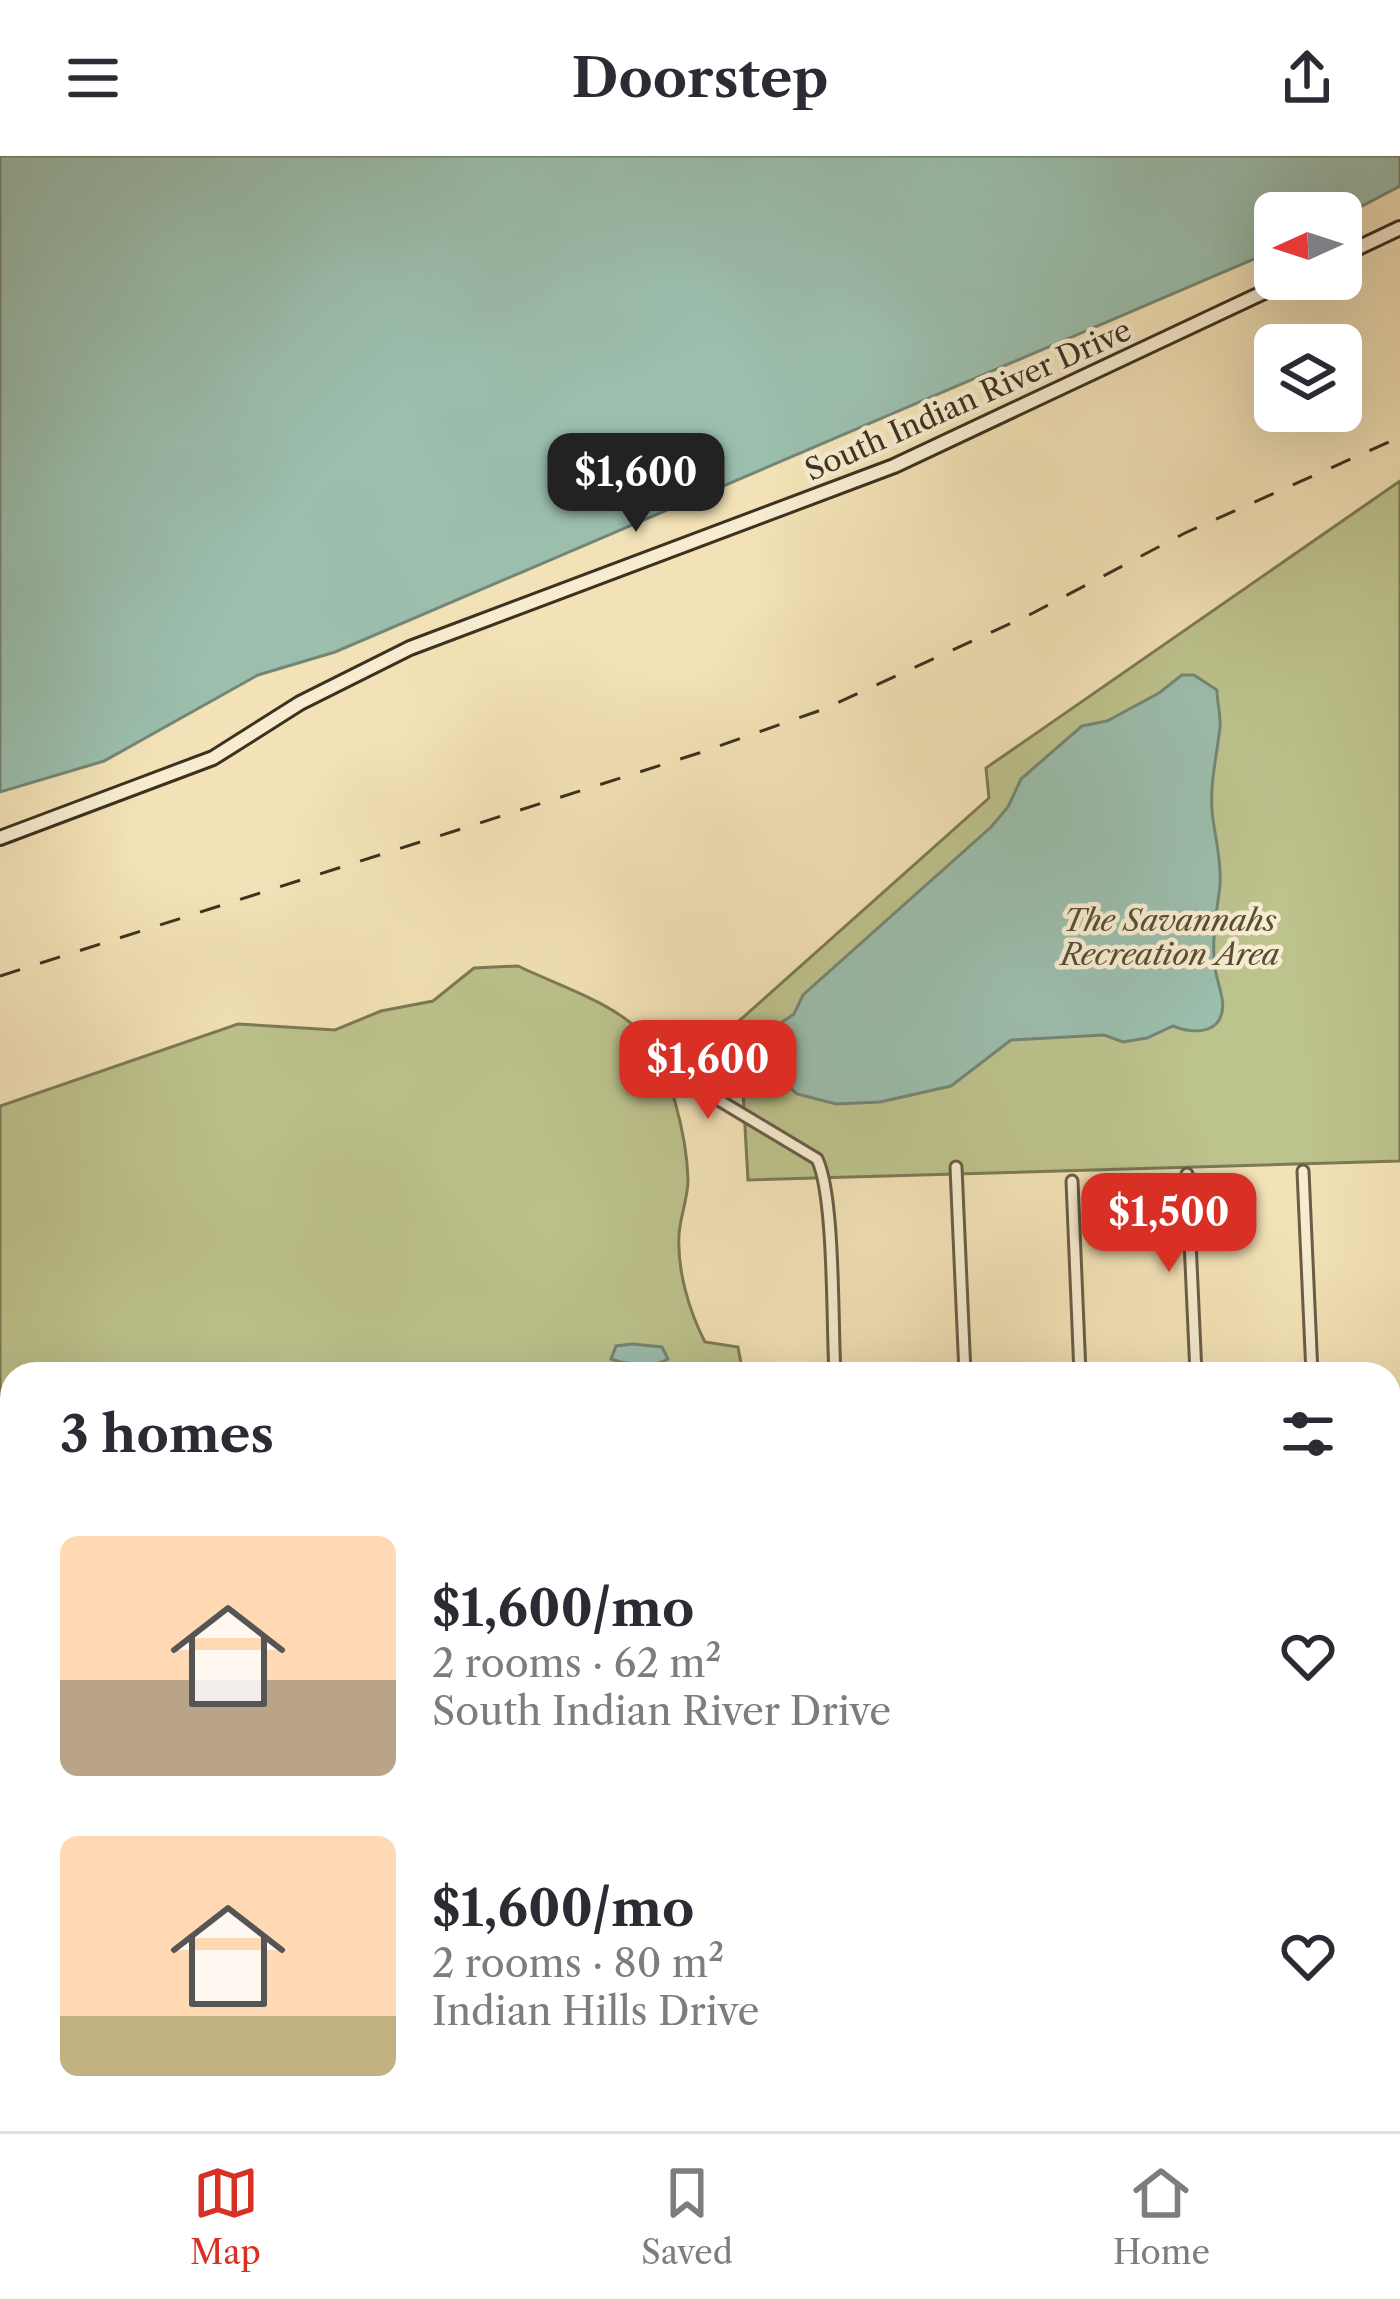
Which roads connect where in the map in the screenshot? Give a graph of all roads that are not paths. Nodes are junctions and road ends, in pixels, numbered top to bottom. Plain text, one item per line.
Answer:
1 (1400, 228) edge
2 (1362, 246) edge
3 (1254, 297) edge
4 (0, 838) edge
5 (656, 1030) dead end
6 (956, 1167) dead end
7 (1303, 1171) dead end
8 (1187, 1174) dead end
9 (1072, 1181) dead end
10 (834, 1362) edge
11 (964, 1362) edge
12 (1080, 1362) edge
13 (1195, 1362) edge
14 (1311, 1362) edge

1 - 2 main road
3 - 4 main road, South Indian River Drive
5 - 10 street
6 - 11 street
7 - 14 street
8 - 13 street
9 - 12 street

